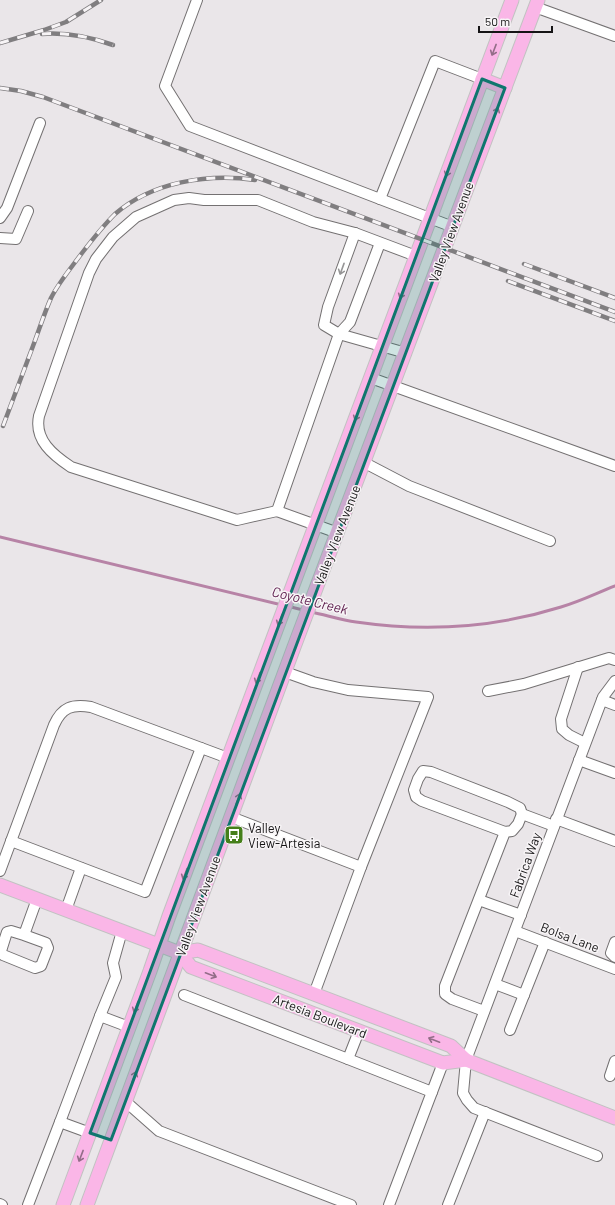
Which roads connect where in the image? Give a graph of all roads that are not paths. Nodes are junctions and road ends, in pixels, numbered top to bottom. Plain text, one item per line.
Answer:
1 (197, 0) edge
2 (512, 0) edge
3 (536, 4) edge
4 (615, 36) edge
5 (482, 79) junction
6 (505, 88) junction
7 (40, 123) dead end
8 (380, 199) junction
9 (3, 207) edge
10 (28, 211) dead end
11 (0, 218) edge
12 (430, 219) junction
13 (453, 227) junction
14 (355, 232) junction
15 (0, 238) edge
16 (380, 243) junction
17 (416, 256) junction
18 (339, 334) junction
19 (383, 345) junction
20 (406, 353) junction
21 (371, 378) junction
22 (394, 386) junction
23 (365, 463) junction
24 (615, 466) edge
25 (278, 511) junction
26 (316, 525) junction
27 (338, 533) junction
28 (550, 541) dead end
29 (615, 660) edge
30 (578, 667) junction
31 (285, 672) junction
32 (615, 681) edge
33 (488, 691) dead end
34 (602, 700) junction
35 (615, 705) edge
36 (585, 743) junction
37 (201, 748) junction
38 (228, 758) junction
39 (579, 760) junction
40 (615, 773) edge
41 (522, 814) junction
42 (231, 817) junction
43 (555, 822) junction
44 (505, 832) junction
45 (11, 841) junction
46 (615, 841) edge
47 (361, 867) junction
48 (81, 868) junction
49 (0, 871) edge
50 (0, 885) edge
51 (37, 899) junction
52 (479, 900) junction
53 (66, 910) junction
54 (521, 915) junction
55 (122, 931) junction
56 (515, 931) junction
57 (24, 935) junction
58 (545, 942) junction
59 (615, 942) edge
60 (159, 945) junction
61 (180, 954) junction
62 (615, 958) edge
63 (615, 969) edge
64 (495, 984) junction
65 (314, 994) junction
66 (184, 995) dead end
67 (524, 995) junction
68 (484, 1011) junction
69 (100, 1016) junction
70 (129, 1027) junction
71 (510, 1030) dead end
72 (359, 1031) junction
73 (348, 1059) junction
74 (466, 1060) junction
75 (615, 1061) edge
76 (443, 1063) junction
77 (610, 1076) dead end
78 (432, 1092) junction
79 (125, 1101) junction
80 (485, 1112) junction
81 (615, 1118) edge
82 (60, 1122) junction
83 (90, 1133) junction
84 (111, 1140) junction
85 (597, 1156) dead end
86 (28, 1205) edge
87 (63, 1205) edge
88 (87, 1205) edge
89 (351, 1205) edge
90 (389, 1205) edge
91 (448, 1205) edge

1 - 8 street
2 -> 5 main road, Valley View Avenue
3 - 4 street
3 - 6 main road, Valley View Avenue
5 - 6 main road
5 - 8 street
5 -> 12 main road, Valley View Avenue
13 -> 6 main road, Valley View Avenue
7 - 9 street
8 - 12 street
9 - 11 street
10 - 15 street
12 - 13 street
12 - 17 main road, Valley View Avenue
13 - 20 main road, Valley View Avenue
14 - 16 street
14 -> 18 street
14 - 25 street
16 - 17 street
16 - 18 street
17 -> 19 main road, Valley View Avenue
18 - 19 street
18 - 25 street
19 - 20 street
19 - 21 main road, Valley View Avenue
20 - 22 main road, Valley View Avenue
21 - 22 street
21 -> 26 main road, Valley View Avenue
22 - 23 main road, Valley View Avenue
22 - 24 street
23 - 27 main road, Valley View Avenue
23 - 28 street
25 - 26 street
26 - 27 street
26 -> 38 main road, Valley View Avenue
27 - 31 main road, Valley View Avenue
29 - 30 street
30 - 33 street
30 - 36 street
42 -> 31 main road, Valley View Avenue
31 - 47 street
32 - 34 street, Fabrica Way
34 - 35 street
34 - 36 street, Fabrica Way
36 - 39 street, Fabrica Way
37 - 38 street
37 - 45 street
37 - 48 street
38 -> 60 main road, Valley View Avenue
39 - 40 street
39 - 43 street, Fabrica Way
41 - 43 street
41 - 44 street
41 - 44 street
42 - 47 street
42 - 61 main road, Valley View Avenue
43 - 46 street
43 - 54 street, Fabrica Way
44 - 52 street
45 - 48 street
45 - 49 street
47 - 65 street
48 - 53 street
50 - 51 main road, Artesia Boulevard
51 - 53 main road, Artesia Boulevard
51 - 57 street
52 - 54 street
52 - 68 street
53 - 55 main road, Artesia Boulevard
54 - 56 street, Fabrica Way
55 - 60 main road, Artesia Boulevard
55 - 69 street
56 - 58 street, Bolsa Lane
56 - 64 street, Fabrica Way
57 - 57 street
58 - 63 street, Bolsa Lane
58 - 67 street
59 - 62 street
60 - 61 main road, Artesia Boulevard
60 -> 70 main road, Valley View Avenue
61 - 65 main road, Artesia Boulevard
61 -> 72 main road, Artesia Boulevard
79 -> 61 main road, Valley View Avenue
64 - 67 street
64 - 68 street, Fabrica Way
74 -> 65 main road, Artesia Boulevard
66 - 73 street
67 - 71 street
68 - 74 street, Fabrica Way
69 - 70 street
69 - 82 street
70 - 83 main road, Valley View Avenue
72 - 73 street
72 - 76 main road, Artesia Boulevard
73 - 78 street
74 - 76 main road, Artesia Boulevard
74 - 80 street, Fabrica Way
74 - 81 main road, Artesia Boulevard
75 - 77 street
76 - 78 street
78 - 90 street
79 - 84 main road, Valley View Avenue
79 - 89 street
80 - 85 street, Fabrica Way
80 - 91 street
82 - 83 street
82 - 86 street
83 - 84 main road
83 -> 87 main road, Valley View Avenue
84 - 88 main road, Valley View Avenue

